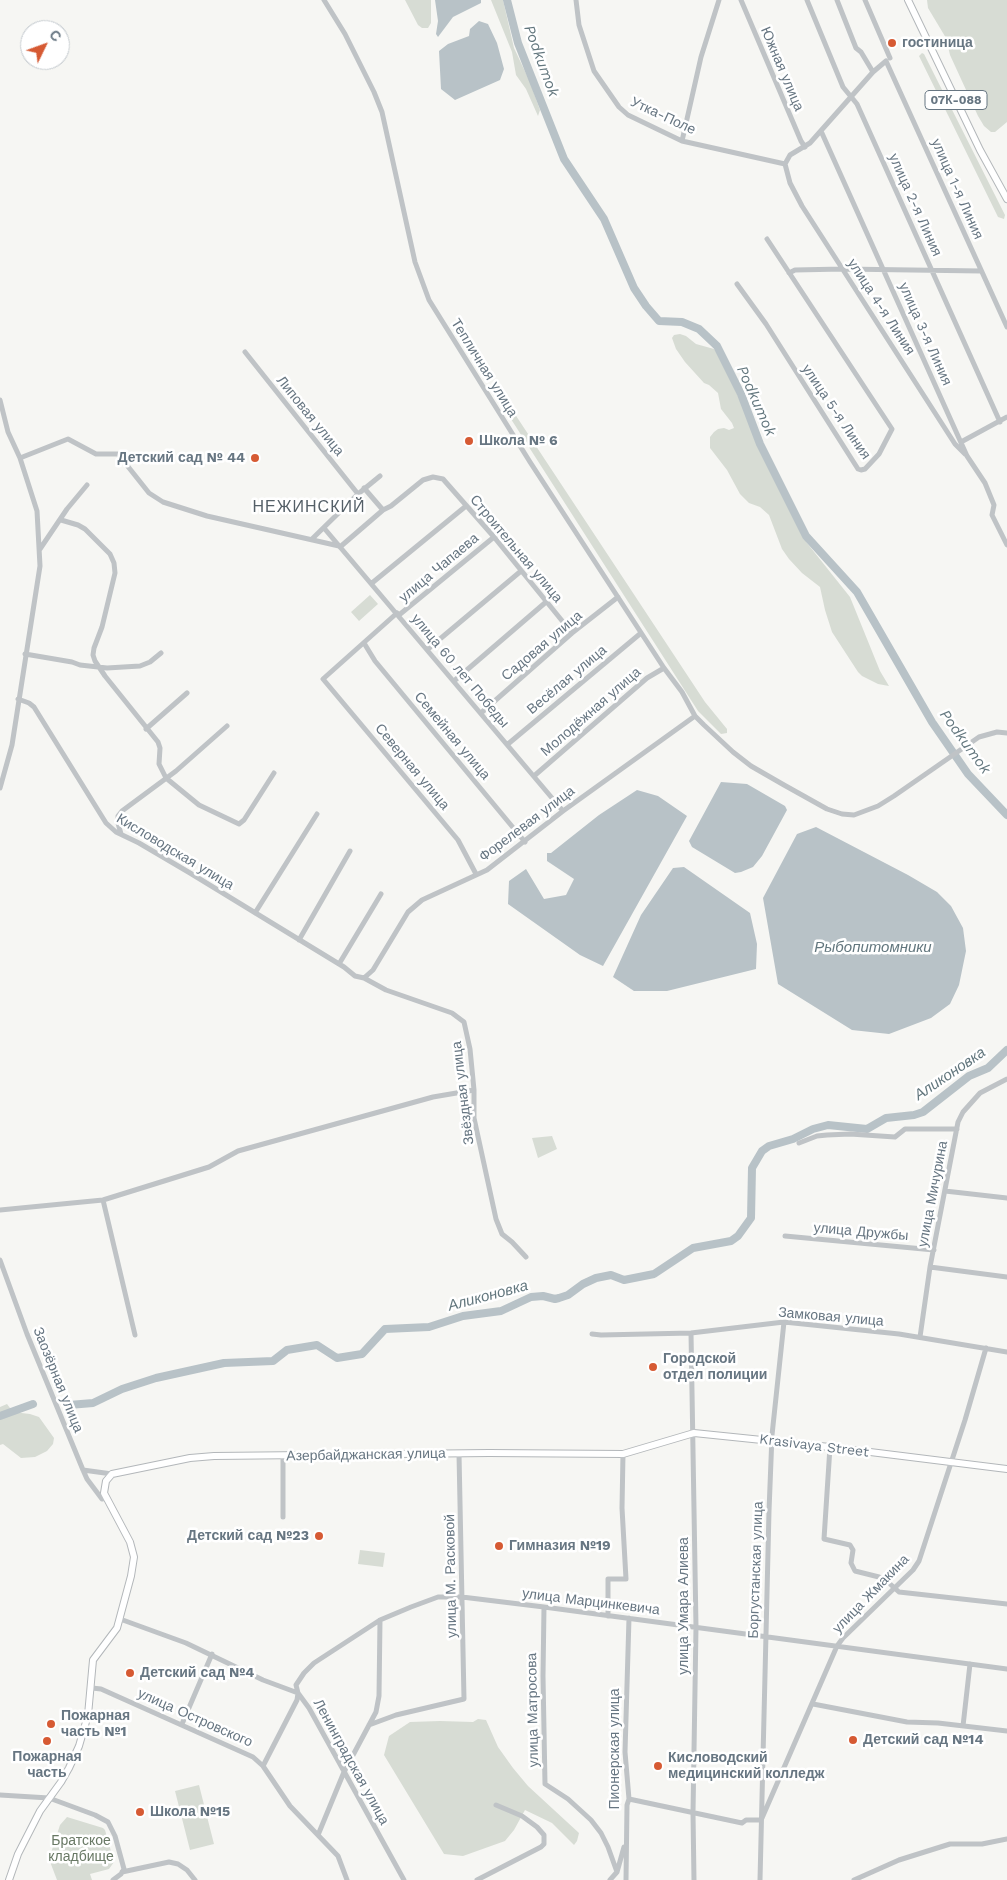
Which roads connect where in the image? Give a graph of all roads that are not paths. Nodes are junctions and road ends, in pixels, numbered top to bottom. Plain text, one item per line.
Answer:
1 (324, 0) edge
2 (576, 0) edge
3 (719, 0) edge
4 (741, 0) edge
5 (807, 0) edge
6 (836, 0) edge
7 (865, 0) edge
8 (908, 0) edge
9 (888, 59) junction
10 (873, 72) junction
11 (850, 97) junction
12 (821, 131) junction
13 (682, 141) junction
14 (805, 147) junction
15 (784, 164) junction
16 (1007, 199) edge
17 (767, 239) dead end
18 (842, 269) junction
19 (884, 270) junction
20 (932, 270) junction
21 (981, 271) junction
22 (789, 273) junction
23 (737, 284) dead end
24 (1007, 327) edge
25 (245, 352) dead end
26 (0, 400) edge
27 (1007, 417) edge
28 (1000, 422) junction
29 (961, 442) junction
30 (967, 456) junction
31 (20, 458) junction
32 (380, 476) dead end
33 (87, 485) dead end
34 (364, 488) junction
35 (358, 494) junction
36 (466, 506) junction
37 (383, 510) junction
38 (60, 520) junction
39 (324, 528) junction
40 (494, 537) junction
41 (312, 539) junction
42 (1007, 544) edge
43 (339, 546) junction
44 (40, 550) junction
45 (521, 571) junction
46 (372, 583) junction
47 (618, 597) junction
48 (546, 602) junction
49 (398, 614) junction
50 (572, 633) junction
51 (641, 633) junction
52 (364, 644) junction
53 (428, 649) junction
54 (161, 653) dead end
55 (25, 654) junction
56 (99, 667) junction
57 (664, 668) junction
58 (323, 679) joint
59 (454, 681) junction
60 (187, 693) dead end
61 (18, 699) junction
62 (481, 713) junction
63 (695, 716) junction
64 (227, 726) dead end
65 (146, 729) junction
66 (1007, 733) edge
67 (508, 744) junction
68 (274, 773) dead end
69 (534, 776) junction
70 (166, 778) junction
71 (0, 788) edge
72 (563, 811) junction
73 (317, 814) dead end
74 (121, 834) junction
75 (525, 842) junction
76 (350, 851) dead end
77 (476, 874) junction
78 (381, 894) dead end
79 (255, 913) junction
80 (299, 940) junction
81 (339, 964) junction
82 (364, 978) junction
83 (1007, 1079) edge
84 (474, 1090) junction
85 (957, 1130) junction
86 (798, 1143) dead end
87 (945, 1191) junction
88 (1007, 1198) edge
89 (102, 1200) junction
90 (0, 1210) edge
91 (786, 1236) dead end
92 (934, 1250) junction
93 (526, 1257) dead end
94 (0, 1260) edge
95 (930, 1267) junction
96 (1007, 1277) edge
97 (784, 1322) junction
98 (691, 1333) junction
99 (592, 1334) dead end
100 (135, 1335) dead end
101 (920, 1337) junction
102 (986, 1348) junction
103 (1007, 1352) edge
104 (694, 1433) junction
105 (772, 1440) junction
106 (830, 1447) junction
107 (459, 1454) junction
108 (622, 1454) junction
109 (283, 1455) junction
110 (950, 1463) junction
111 (1007, 1469) edge
112 (82, 1470) junction
113 (112, 1474) junction
114 (106, 1498) junction
115 (283, 1517) dead end
116 (894, 1589) junction
117 (462, 1597) junction
118 (1007, 1604) edge
119 (544, 1607) junction
120 (608, 1616) junction
121 (628, 1618) junction
122 (120, 1619) junction
123 (380, 1620) junction
124 (696, 1627) junction
125 (765, 1636) junction
126 (837, 1646) junction
127 (212, 1654) junction
128 (970, 1664) junction
129 (1007, 1669) edge
130 (92, 1688) junction
131 (298, 1693) junction
132 (813, 1704) junction
133 (182, 1724) junction
134 (369, 1724) junction
135 (963, 1726) junction
136 (1007, 1731) edge
137 (263, 1766) junction
138 (344, 1772) junction
139 (0, 1795) edge
140 (49, 1798) junction
141 (629, 1799) junction
142 (496, 1805) dead end
143 (693, 1813) junction
144 (761, 1820) junction
145 (318, 1835) junction
146 (1007, 1839) edge
147 (626, 1840) junction
148 (122, 1872) junction
149 (617, 1872) junction
150 (9, 1880) edge
151 (113, 1880) edge
152 (195, 1880) edge
153 (347, 1880) edge
154 (404, 1880) edge
155 (477, 1880) edge
156 (610, 1880) edge
157 (626, 1880) edge
158 (694, 1880) edge
159 (760, 1880) edge
160 (854, 1880) edge

1 - 47 street, Тепличная улица
2 - 13 street, Утка-Поле
3 - 13 street
4 - 14 street, Южная улица
5 - 11 street, улица 2-я Линия
6 - 10 street
7 - 9 street, улица 1-я Линия
8 - 16 main road, 07К-088
9 - 10 street
9 - 21 street, улица 1-я Линия
10 - 11 street
11 - 12 street
11 - 20 street, улица 2-я Линия
12 - 14 street
12 - 19 street, улица 3-я Линия
13 - 15 street, Утка-Поле
14 - 15 street
15 - 18 street, улица 4-я Линия
17 - 22 street, улица 5-я Линия
18 - 19 street
18 - 22 street
18 - 30 street, улица 4-я Линия
19 - 20 street
19 - 29 street, улица 3-я Линия
20 - 21 street
20 - 28 street, улица 2-я Линия
21 - 24 street, улица 1-я Линия
22 - 23 street, улица 5-я Линия
25 - 35 street, Липовая улица
26 - 31 street
27 - 28 street
28 - 29 street
29 - 30 street, улица 3-я Линия
30 - 42 street, улица 3-я Линия
31 - 41 street
31 - 44 street
32 - 34 street
33 - 38 street
34 - 35 street
34 - 37 street
35 - 39 street
36 - 37 street, Строительная улица
36 - 40 street, Строительная улица
36 - 46 street
37 - 43 street
38 - 44 street
38 - 56 street
39 - 41 street
39 - 43 street, улица 60 лет Победы
40 - 45 street, Строительная улица
40 - 49 street, улица Чапаева
41 - 43 street
43 - 46 street, улица 60 лет Победы
44 - 55 street
45 - 48 street, Строительная улица
45 - 53 street
46 - 49 street, улица 60 лет Победы
47 - 50 street, Садовая улица
47 - 51 street, Тепличная улица
48 - 50 street, Строительная улица
48 - 59 street
49 - 52 street, улица Чапаева
49 - 53 street, улица 60 лет Победы
50 - 62 street, Садовая улица
51 - 57 street, Тепличная улица
51 - 67 street, Весёлая улица
52 - 58 street, улица Чапаева
52 - 75 street, Семейная улица
53 - 59 street, улица 60 лет Победы
54 - 56 street
55 - 56 street
55 - 61 street
56 - 65 street
57 - 63 street, Тепличная улица
57 - 69 street, Молодёжная улица
58 - 77 street, Северная улица
59 - 62 street, улица 60 лет Победы
60 - 65 street
61 - 71 street
61 - 74 street, Кисловодская улица
62 - 67 street, улица 60 лет Победы
63 - 66 street, Тепличная улица
63 - 72 street, Форелевая улица
64 - 70 street
65 - 70 street
67 - 69 street, улица 60 лет Победы
68 - 70 street
69 - 72 street, улица 60 лет Победы
70 - 74 street
72 - 75 street, Форелевая улица
73 - 79 street
74 - 79 street, Кисловодская улица
75 - 77 street, Форелевая улица
76 - 80 street
77 - 82 street, Форелевая улица
78 - 81 street
79 - 80 street, Кисловодская улица
80 - 81 street, Кисловодская улица
81 - 82 street, Кисловодская улица
82 - 84 street, Звёздная улица
83 - 85 street, улица Мичурина
84 - 89 street
84 - 93 street, Звёздная улица
85 - 86 street
85 - 87 street, улица Мичурина
87 - 88 street
87 - 92 street, улица Мичурина
89 - 90 street
89 - 100 street
91 - 92 street, улица Дружбы
92 - 95 street, улица Мичурина
94 - 112 street, Заозёрная улица
95 - 96 street
95 - 101 street, улица Мичурина
97 - 98 street, Замковая улица
97 - 101 street, Замковая улица
97 - 105 street, Боргустанская улица
98 - 99 street, Замковая улица
98 - 104 street, улица Умара Алиева
101 - 102 street, Замковая улица
102 - 103 street, Замковая улица
102 - 110 street, улица Жмакина
104 - 105 main road, Krasivaya Street
104 - 108 main road, Krasivaya Street
104 - 124 street, улица Умара Алиева
105 - 106 main road, Krasivaya Street
105 - 125 street, Боргустанская улица
106 - 110 main road, Krasivaya Street
106 - 116 street
107 - 108 main road, Азербайджанская улица
107 - 109 main road, Азербайджанская улица
107 - 117 street, улица М. Расковой
108 - 120 street
109 - 113 main road, Азербайджанская улица
109 - 115 street
110 - 111 main road, Krasivaya Street
110 - 116 street, улица Жмакина
112 - 113 street
112 - 114 street, Заозёрная улица
113 - 114 main road
114 - 122 main road
116 - 118 street
116 - 126 street, улица Жмакина
117 - 119 street, улица Марцинкевича
117 - 123 street, улица Марцинкевича
117 - 134 street, улица М. Расковой
119 - 120 street, улица Марцинкевича
119 - 149 street, улица Матросова
120 - 121 street, улица Марцинкевича
121 - 124 street, улица Марцинкевича
121 - 141 street, Пионерская улица
122 - 127 street, Ленинградская улица
122 - 130 main road
123 - 131 street, улица Марцинкевича
123 - 134 street
124 - 125 street, улица Марцинкевича
124 - 143 street, улица Умара Алиева
125 - 126 street, улица Марцинкевича
125 - 144 street, Боргустанская улица
126 - 128 street, улица Марцинкевича
126 - 132 street, улица Жмакина
127 - 131 street, Ленинградская улица
127 - 133 street
128 - 129 street, улица Марцинкевича
128 - 135 street
130 - 133 street, улица Островского
130 - 140 main road
131 - 137 street, улица Марцинкевича
131 - 138 street, Ленинградская улица
132 - 135 street
132 - 144 street, улица Жмакина
133 - 137 street, улица Островского
134 - 138 street
135 - 136 street
137 - 145 street, улица Островского
138 - 145 street
138 - 154 street, Ленинградская улица
139 - 140 street
140 - 148 street
140 - 150 main road
141 - 143 street
141 - 147 street, Пионерская улица
142 - 155 street
143 - 144 street
143 - 158 street, улица Умара Алиева
144 - 159 street, улица Жмакина
145 - 153 street, улица Островского
146 - 160 street
147 - 149 street
147 - 157 street, Пионерская улица
148 - 151 street
148 - 152 street
149 - 156 street

